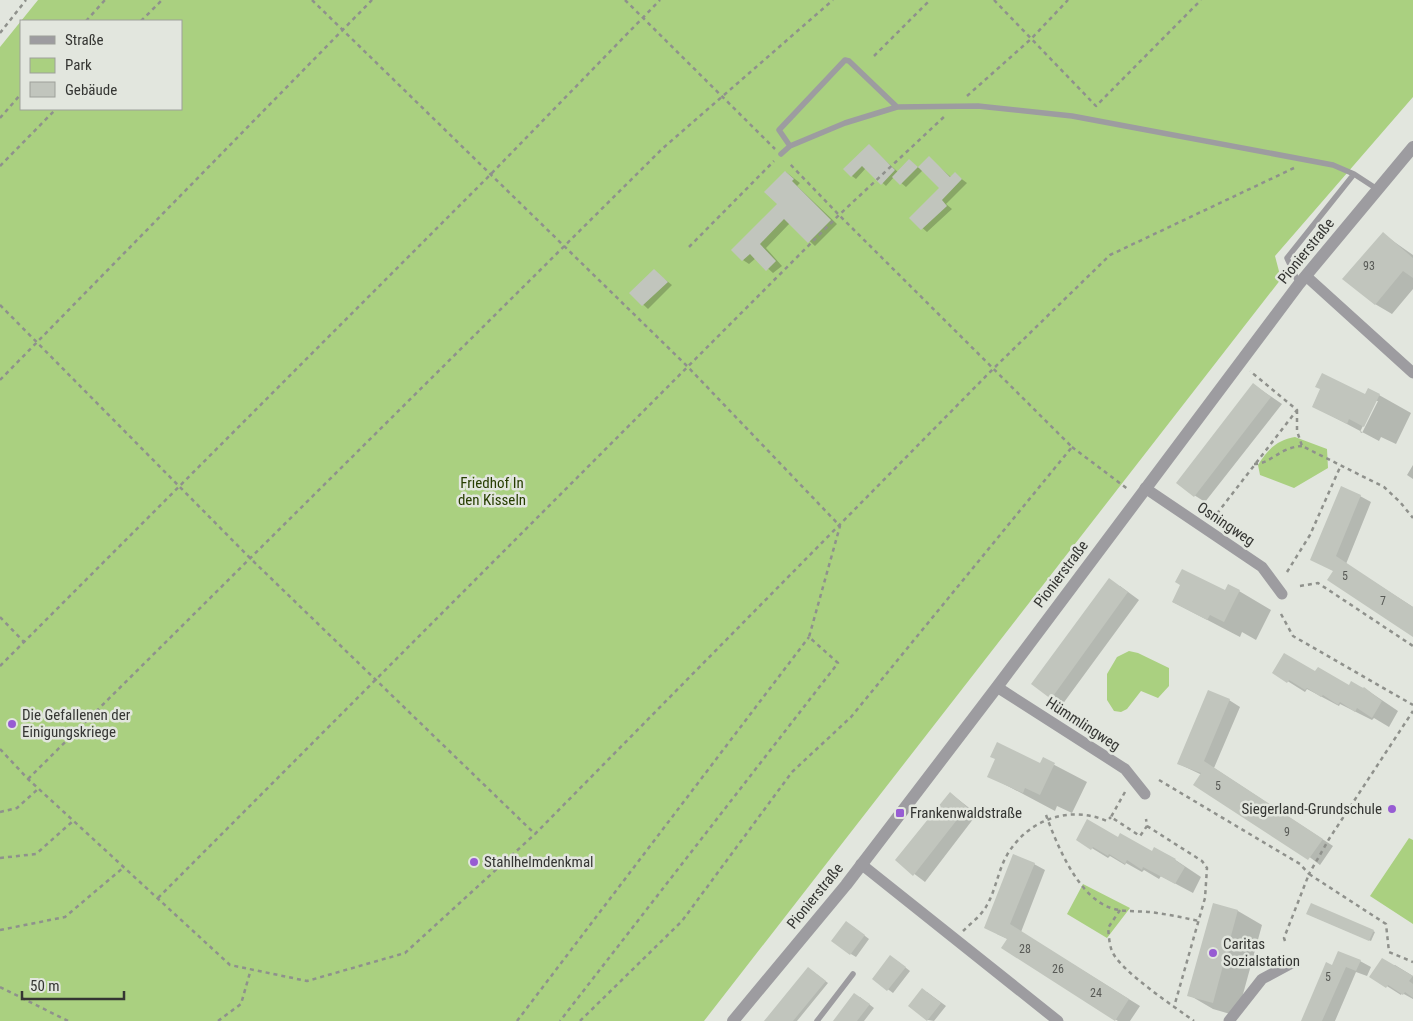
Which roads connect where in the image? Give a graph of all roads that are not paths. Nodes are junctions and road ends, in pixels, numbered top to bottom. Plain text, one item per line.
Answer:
1 (897, 108) junction
2 (790, 146) junction
3 (1413, 146) edge
4 (781, 154) road end
5 (1354, 174) junction
6 (1377, 189) junction
7 (1302, 280) junction
8 (1413, 373) edge
9 (1142, 492) junction
10 (1282, 594) dead end
11 (997, 687) junction
12 (1145, 794) dead end
13 (861, 864) junction
14 (1292, 963) dead end
15 (853, 974) dead end
16 (733, 1021) edge
17 (817, 1021) edge
18 (1058, 1021) edge
19 (1229, 1021) edge

1 - 2 lane
1 - 2 lane
1 - 5 lane
2 - 4 lane
3 - 6 street, Pionierstraße
5 - 6 lane
5 - 7 lane
6 - 7 street, Pionierstraße
7 - 8 street
7 - 9 street, Pionierstraße
9 - 10 street, Osningweg
9 - 11 street, Pionierstraße
11 - 12 street, Hümmlingweg
11 - 13 street, Pionierstraße
13 - 16 street, Pionierstraße
13 - 18 street
14 - 19 street
15 - 17 lane

